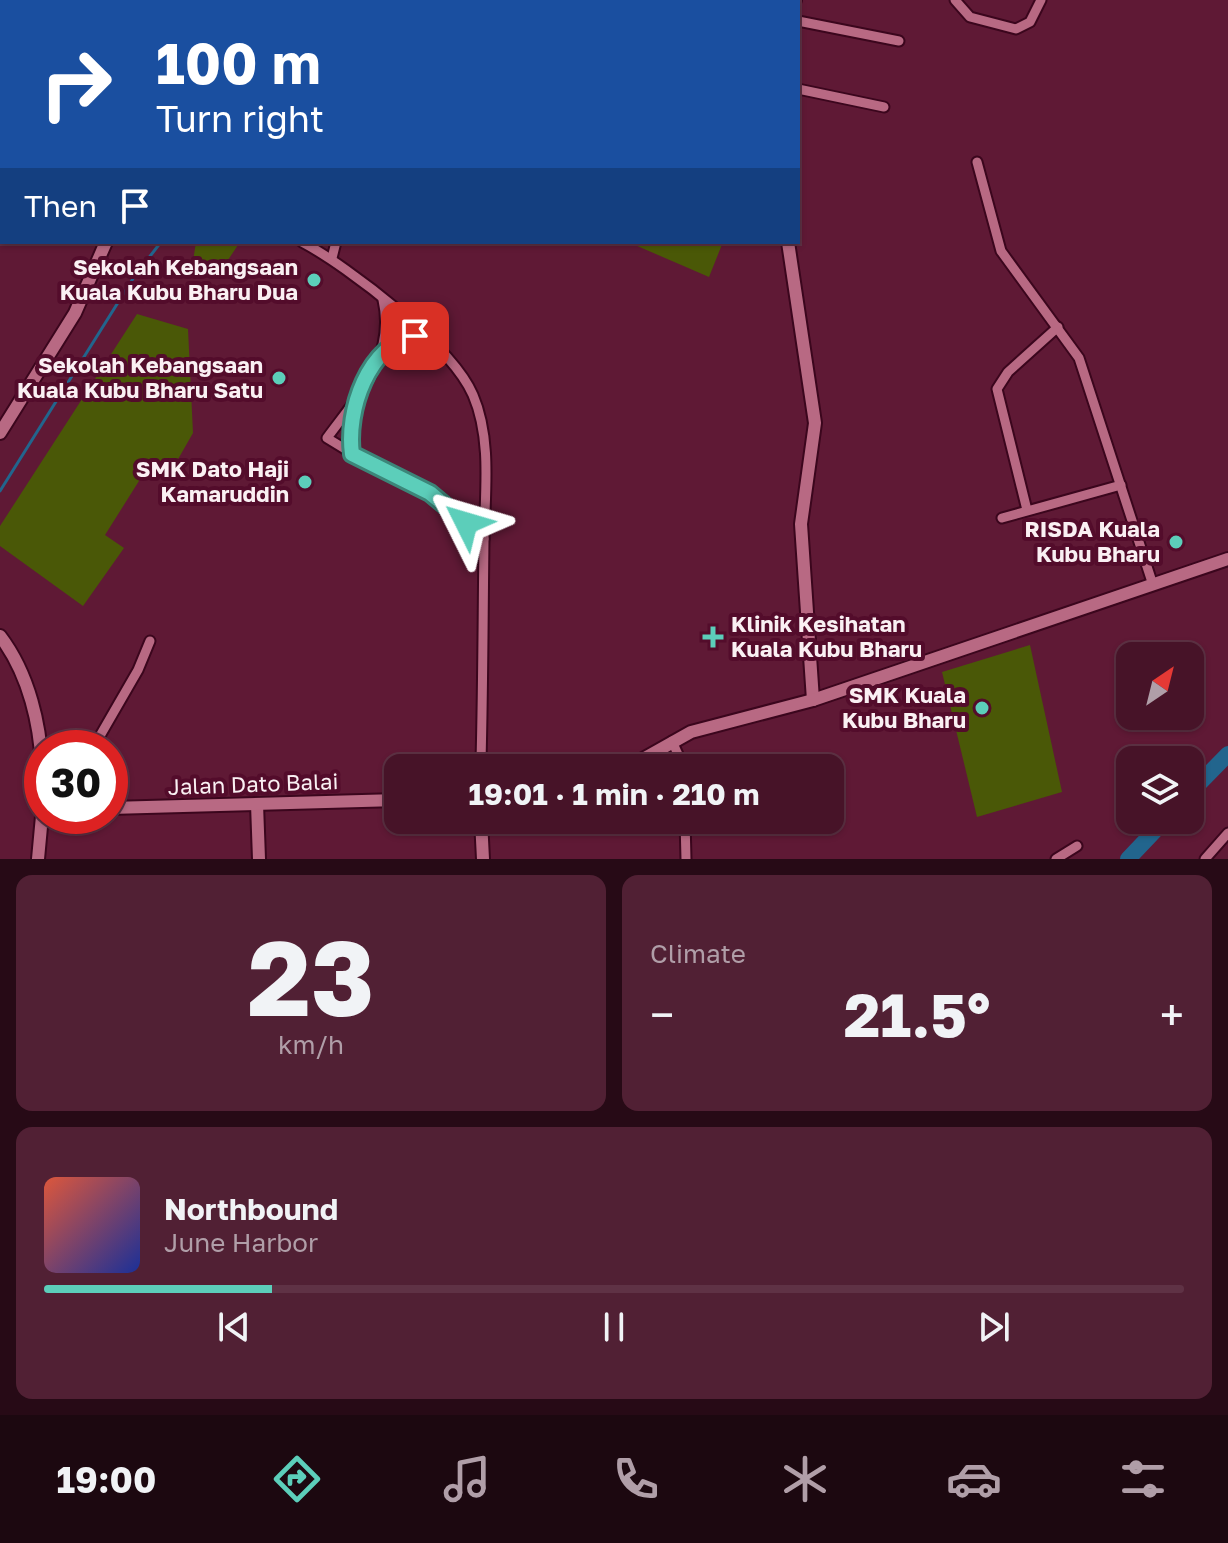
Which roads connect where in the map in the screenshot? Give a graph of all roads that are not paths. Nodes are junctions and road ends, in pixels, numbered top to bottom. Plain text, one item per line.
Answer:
1 (955, 0) edge
2 (1041, 0) edge
3 (800, 21) edge
4 (899, 41) dead end
5 (800, 89) edge
6 (884, 107) dead end
7 (977, 162) dead end
8 (105, 244) edge
9 (306, 244) edge
10 (336, 244) edge
11 (788, 244) edge
12 (332, 258) junction
13 (383, 300) junction
14 (1058, 327) junction
15 (426, 337) junction
16 (382, 353) junction
17 (358, 396) junction
18 (0, 433) edge
19 (352, 454) junction
20 (1121, 485) junction
21 (1027, 510) junction
22 (1002, 518) dead end
23 (484, 539) junction
24 (1228, 559) edge
25 (1153, 585) junction
26 (0, 636) edge
27 (150, 641) dead end
28 (813, 700) junction
29 (37, 730) edge
30 (103, 730) edge
31 (672, 741) junction
32 (481, 754) edge
33 (650, 754) edge
34 (678, 754) edge
35 (384, 800) edge
36 (257, 804) junction
37 (128, 808) edge
38 (1228, 833) edge
39 (40, 834) edge
40 (483, 834) edge
41 (685, 834) edge
42 (1077, 846) dead end
43 (38, 859) edge
44 (259, 859) edge
45 (483, 859) edge
46 (686, 859) edge
47 (1056, 859) edge
48 (1205, 859) edge

1 - 2 street
3 - 4 street
5 - 6 street
7 - 14 street
8 - 18 street
9 - 12 street
10 - 12 street
11 - 28 street
12 - 13 street
13 - 15 street
13 - 16 street
14 - 20 street
14 - 21 street
15 - 16 street
15 - 23 street
16 - 17 street
17 - 19 street
17 - 19 street
19 - 23 street
20 - 21 street
20 - 25 street
21 - 22 street
23 - 32 street
24 - 25 street
25 - 28 street
26 - 29 street
27 - 30 street
28 - 31 street
31 - 33 street
31 - 34 street
35 - 36 street, Jalan Dato Balai
36 - 37 street, Jalan Dato Balai
36 - 44 street
38 - 48 street
39 - 43 street
40 - 45 street
41 - 46 street
42 - 47 street

